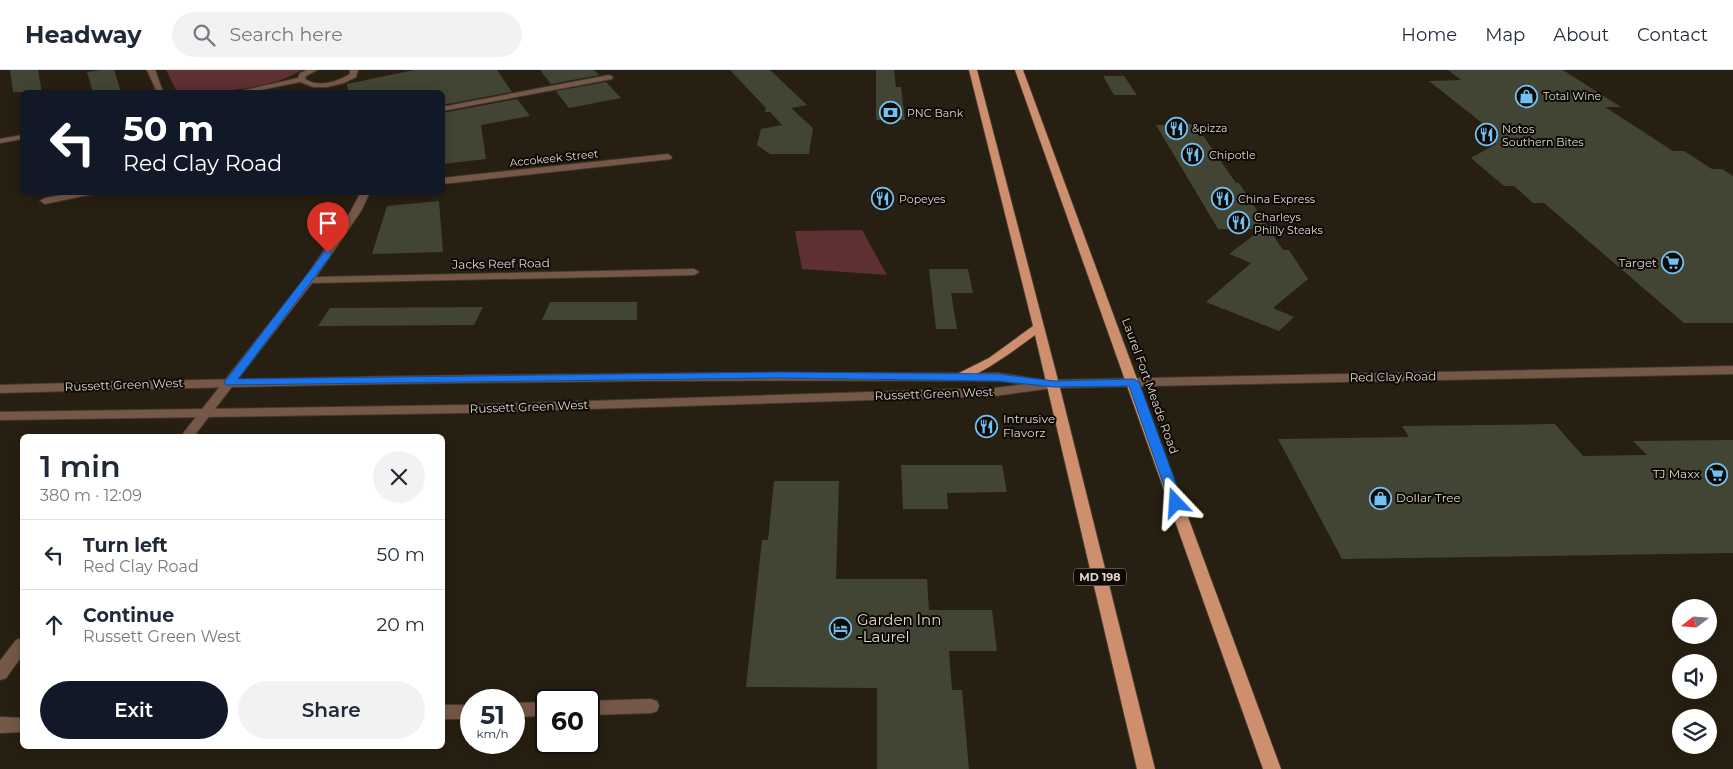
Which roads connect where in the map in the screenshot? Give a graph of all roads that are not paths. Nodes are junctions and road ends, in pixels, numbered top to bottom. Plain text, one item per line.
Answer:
1 (151, 70) edge
2 (314, 70) edge
3 (355, 70) edge
4 (972, 70) edge
5 (1019, 70) edge
6 (609, 77) dead end
7 (300, 80) junction
8 (335, 83) junction
9 (159, 90) edge
10 (251, 90) edge
11 (340, 90) edge
12 (445, 108) edge
13 (20, 137) edge
14 (0, 141) edge
15 (668, 157) dead end
16 (445, 181) edge
17 (80, 195) edge
18 (364, 195) edge
19 (45, 201) dead end
20 (694, 272) dead end
21 (310, 280) junction
22 (1038, 327) junction
23 (1733, 370) edge
24 (957, 377) junction
25 (230, 382) junction
26 (1134, 382) junction
27 (1054, 384) junction
28 (0, 389) edge
29 (205, 414) junction
30 (0, 416) edge
31 (190, 434) edge
32 (20, 648) edge
33 (0, 673) edge
34 (651, 706) dead end
35 (600, 708) edge
36 (445, 712) edge
37 (460, 712) edge
38 (20, 725) edge
39 (0, 726) edge
40 (1146, 769) edge
41 (1272, 769) edge

1 - 9 street
2 - 7 street
3 - 8 street
4 - 22 main road, MD 198
5 - 26 main road, Laurel Fort Meade Road
6 - 12 street
7 - 8 street
7 - 10 street
8 - 11 street
13 - 14 street
15 - 16 street, Accokeek Street
17 - 19 street
18 - 21 street
20 - 21 street, Jacks Reef Road
21 - 25 street
22 - 24 main road
22 - 27 main road, MD 198
23 - 26 street, Red Clay Road
24 - 25 street, Russett Green West
24 - 27 street, Russett Green West
25 - 28 street, Russett Green West
25 - 29 street
26 - 27 street, Red Clay Road
26 - 41 main road, Laurel Fort Meade Road
27 - 29 street, Russett Green West
27 - 40 main road, MD 198
29 - 30 street, Russett Green West
29 - 31 street
32 - 33 street
34 - 35 street
36 - 37 street
38 - 39 street

